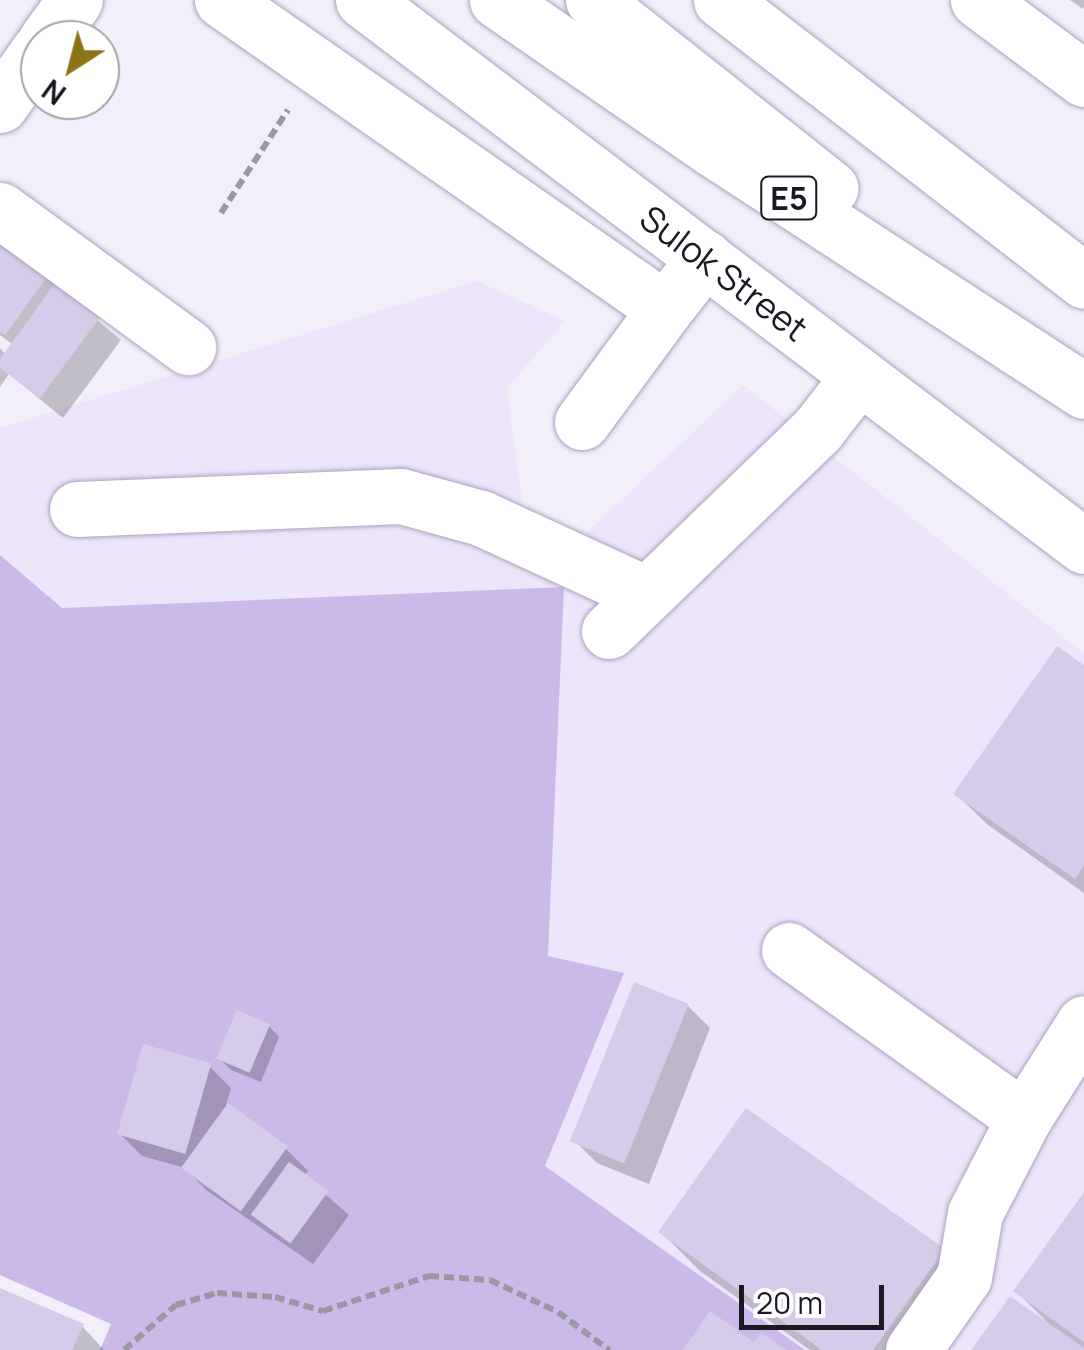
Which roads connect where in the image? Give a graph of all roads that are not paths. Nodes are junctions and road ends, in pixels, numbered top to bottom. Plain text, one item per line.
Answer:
1 (222, 0) edge
2 (364, 0) edge
3 (497, 0) edge
4 (593, 0) edge
5 (720, 0) edge
6 (978, 0) edge
7 (20, 77) edge
8 (1084, 79) edge
9 (0, 105) edge
10 (0, 210) edge
11 (705, 258) junction
12 (1084, 281) edge
13 (665, 309) junction
14 (188, 346) dead end
15 (859, 376) junction
16 (1084, 390) edge
17 (582, 422) dead end
18 (77, 509) dead end
19 (1084, 546) edge
20 (790, 950) dead end
21 (1084, 1023) edge
22 (1024, 1118) junction
23 (913, 1350) edge

1 - 13 main road
2 - 11 main road, Sulok Street
3 - 16 main road, E5
4 - 16 main road, E5
5 - 12 main road
6 - 8 main road
7 - 9 main road
10 - 14 main road
11 - 13 main road
11 - 15 main road, Sulok Street
13 - 17 main road
15 - 18 main road
15 - 19 main road, Sulok Street
20 - 22 main road
21 - 22 main road
22 - 23 main road

